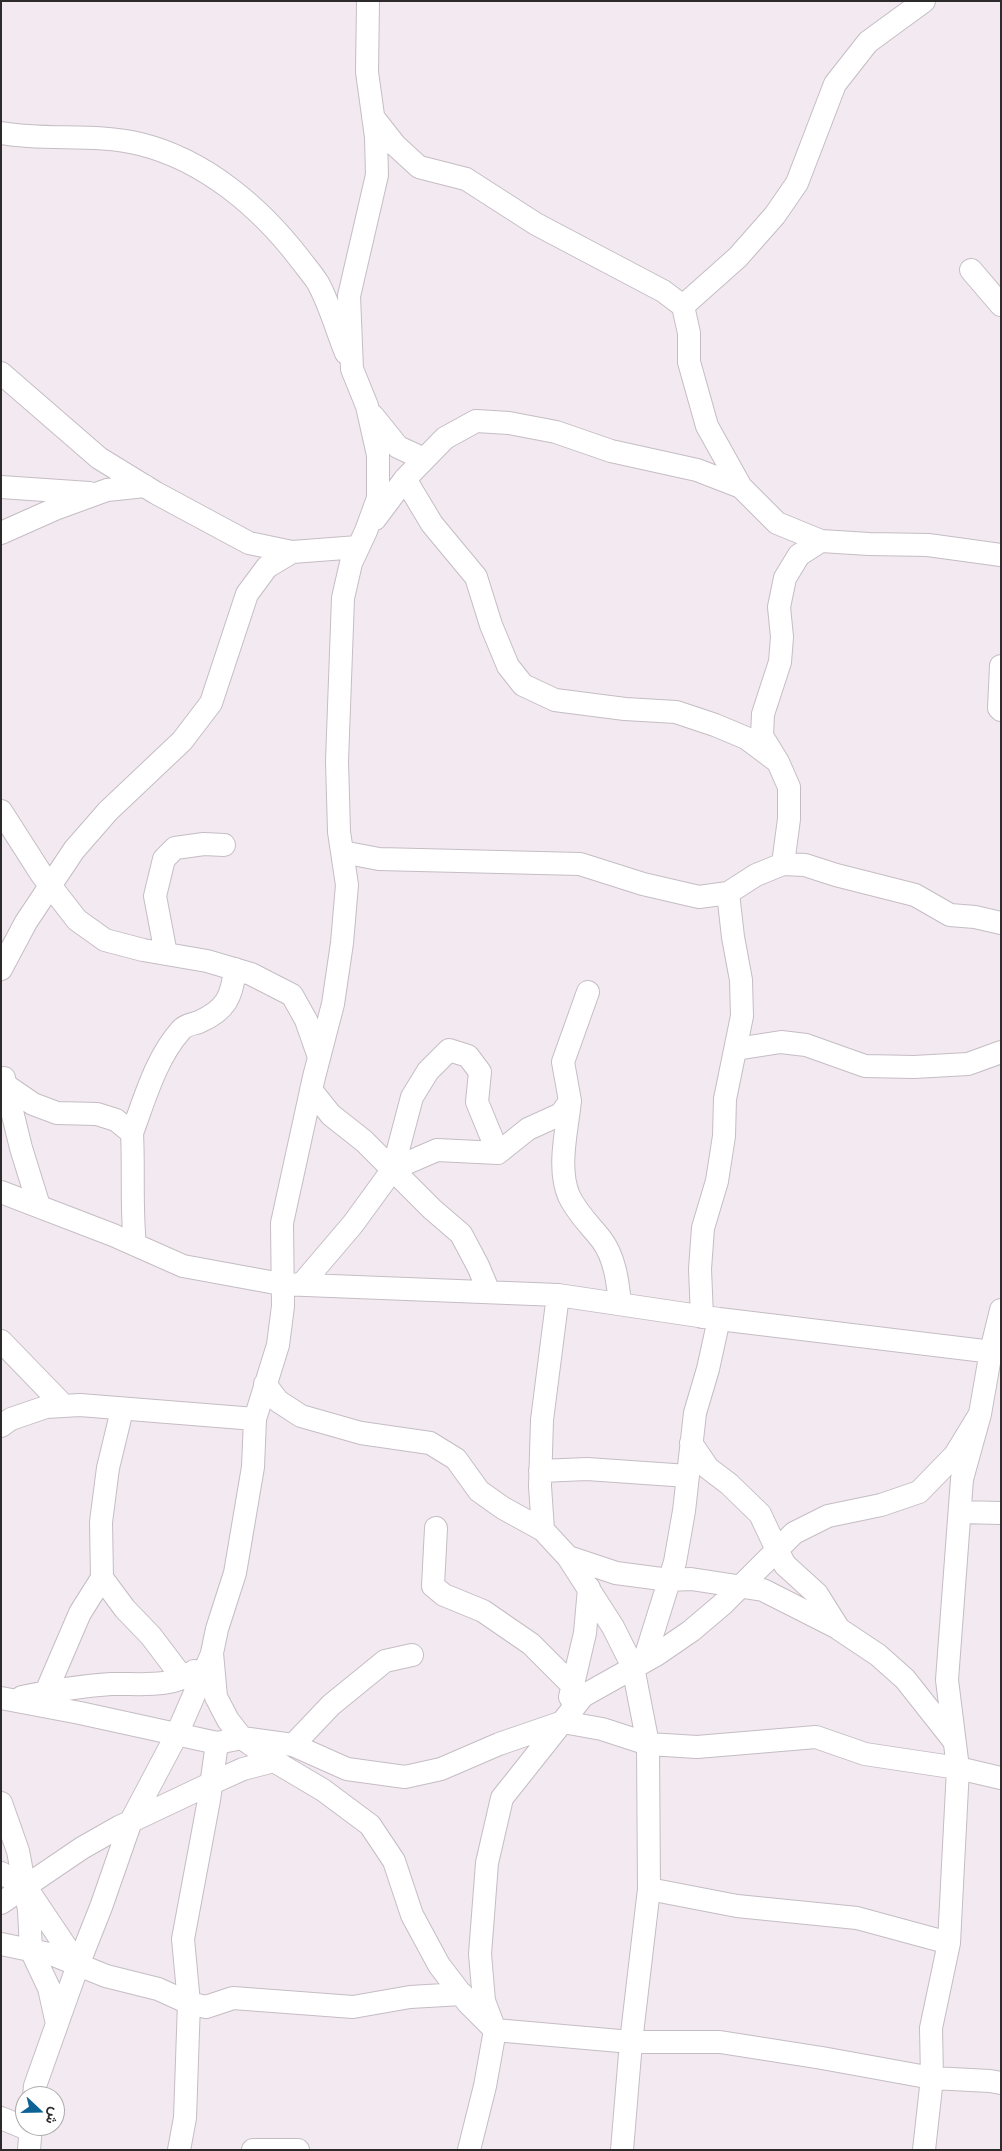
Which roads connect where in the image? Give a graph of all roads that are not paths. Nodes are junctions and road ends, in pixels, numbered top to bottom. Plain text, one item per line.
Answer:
1 (368, 1) edge
2 (924, 1) edge
3 (373, 117) junction
4 (1, 132) edge
5 (971, 270) dead end
6 (1001, 305) edge
7 (683, 306) junction
8 (352, 369) junction
9 (1, 373) edge
10 (367, 406) junction
11 (424, 459) junction
12 (405, 479) junction
13 (145, 486) junction
14 (1, 487) edge
15 (741, 487) junction
16 (97, 494) junction
17 (1, 533) edge
18 (362, 539) junction
19 (821, 541) junction
20 (292, 552) junction
21 (1001, 554) edge
22 (1001, 666) edge
23 (1001, 710) edge
24 (778, 762) junction
25 (1, 811) edge
26 (1, 842) edge
27 (224, 845) dead end
28 (342, 852) junction
29 (29, 854) junction
30 (783, 864) junction
31 (50, 885) junction
32 (728, 893) junction
33 (1001, 923) edge
34 (166, 954) junction
35 (4, 956) edge
36 (235, 969) junction
37 (588, 992) dead end
38 (736, 1049) junction
39 (1001, 1052) edge
40 (319, 1056) junction
41 (3, 1079) edge
42 (311, 1090) junction
43 (570, 1101) junction
44 (132, 1133) junction
45 (498, 1153) junction
46 (393, 1169) junction
47 (1, 1192) edge
48 (39, 1206) junction
49 (135, 1244) junction
50 (291, 1285) junction
51 (488, 1292) junction
52 (558, 1295) junction
53 (620, 1304) junction
54 (1001, 1310) edge
55 (710, 1318) junction
56 (1, 1341) edge
57 (996, 1352) edge
58 (265, 1384) junction
59 (64, 1406) junction
60 (122, 1410) junction
61 (980, 1414) junction
62 (255, 1419) junction
63 (1, 1426) edge
64 (691, 1443) junction
65 (540, 1471) junction
66 (688, 1476) junction
67 (960, 1512) junction
68 (1001, 1513) edge
69 (436, 1528) dead end
70 (542, 1530) junction
71 (777, 1550) junction
72 (568, 1558) junction
73 (102, 1578) junction
74 (669, 1580) junction
75 (742, 1586) junction
76 (589, 1588) junction
77 (839, 1629) junction
78 (212, 1653) junction
79 (412, 1655) dead end
80 (639, 1664) junction
81 (182, 1677) junction
82 (573, 1686) junction
83 (46, 1692) junction
84 (6, 1699) edge
85 (563, 1722) junction
86 (177, 1734) junction
87 (242, 1738) junction
88 (954, 1741) junction
89 (217, 1743) junction
90 (648, 1744) junction
91 (293, 1745) junction
92 (274, 1761) junction
93 (958, 1768) junction
94 (1001, 1778) edge
95 (212, 1782) junction
96 (1, 1803) edge
97 (131, 1821) junction
98 (1, 1873) edge
99 (25, 1886) junction
100 (649, 1890) junction
101 (1, 1903) edge
102 (950, 1943) junction
103 (1, 1944) edge
104 (31, 1950) junction
105 (78, 1965) junction
106 (462, 1994) junction
107 (189, 2002) junction
108 (57, 2024) junction
109 (494, 2030) junction
110 (631, 2042) junction
111 (932, 2078) junction
112 (1001, 2083) edge
113 (35, 2086) edge
114 (1, 2118) edge
115 (15, 2126) edge
116 (179, 2150) edge
117 (253, 2150) edge
118 (298, 2150) edge
119 (469, 2150) edge
120 (622, 2150) edge
121 (924, 2150) edge

1 - 3 street
2 - 7 street
3 - 7 street
3 - 8 street
4 - 8 street
5 - 6 street
7 - 15 street
8 - 10 street
9 - 13 street
10 - 11 street
10 - 18 street
11 - 12 street
11 - 15 street
12 - 18 street
12 - 24 street
13 - 16 street
13 - 20 street
14 - 16 street
15 - 19 street
16 - 17 street
18 - 20 street
18 - 28 street
19 - 21 street
19 - 24 street
20 - 31 street
22 - 23 street
24 - 30 street
25 - 29 street
26 - 29 street
27 - 34 street
28 - 32 street
28 - 40 street
29 - 31 street
30 - 32 street
30 - 33 street
31 - 34 street
31 - 35 street
32 - 38 street
34 - 36 street
36 - 40 street
36 - 44 street
37 - 43 street
38 - 39 street
38 - 55 street
40 - 42 street
41 - 44 street
41 - 48 street
42 - 46 street
42 - 50 street
43 - 45 street
43 - 53 street
44 - 49 street
45 - 46 street
45 - 46 street
46 - 50 street
46 - 51 street
47 - 48 street
48 - 49 street
49 - 50 street
50 - 51 street
50 - 58 street
51 - 52 street
52 - 53 street
52 - 65 street
53 - 55 street
54 - 57 street
55 - 57 street
55 - 64 street
56 - 59 street
57 - 61 street
58 - 62 street
58 - 70 street
59 - 60 street
59 - 63 street
60 - 62 street
60 - 73 street
61 - 67 street
61 - 71 street
62 - 78 street
64 - 66 street
64 - 71 street
65 - 66 street
65 - 70 street
66 - 74 street
67 - 68 street
67 - 88 street
69 - 82 street
70 - 72 street
71 - 75 street
71 - 77 street
72 - 74 street
72 - 76 street
73 - 81 street
73 - 83 street
74 - 75 street
74 - 80 street
75 - 77 street
75 - 80 street
76 - 80 street
76 - 82 street
77 - 88 street
78 - 81 street
78 - 86 street
78 - 87 street
79 - 91 street
80 - 85 street
80 - 90 street
81 - 83 street
82 - 85 street
83 - 84 street
84 - 86 street
85 - 90 street
85 - 91 street
85 - 109 street
86 - 89 street
86 - 97 street
87 - 89 street
87 - 91 street
87 - 92 street
88 - 93 street
89 - 95 street
90 - 93 street
90 - 100 street
92 - 95 street
92 - 106 street
93 - 94 street
93 - 102 street
95 - 97 street
95 - 107 street
96 - 99 street
97 - 99 street
97 - 105 street
98 - 99 street
99 - 101 street
99 - 104 street
99 - 105 street
100 - 102 street
100 - 110 street
102 - 111 street
103 - 104 street
104 - 105 street
104 - 108 street
105 - 107 street
105 - 108 street
106 - 107 street
106 - 109 street
107 - 116 street
108 - 113 street
109 - 110 street
109 - 119 street
110 - 111 street
110 - 120 street
111 - 112 street
111 - 121 street
114 - 115 street
117 - 118 street

